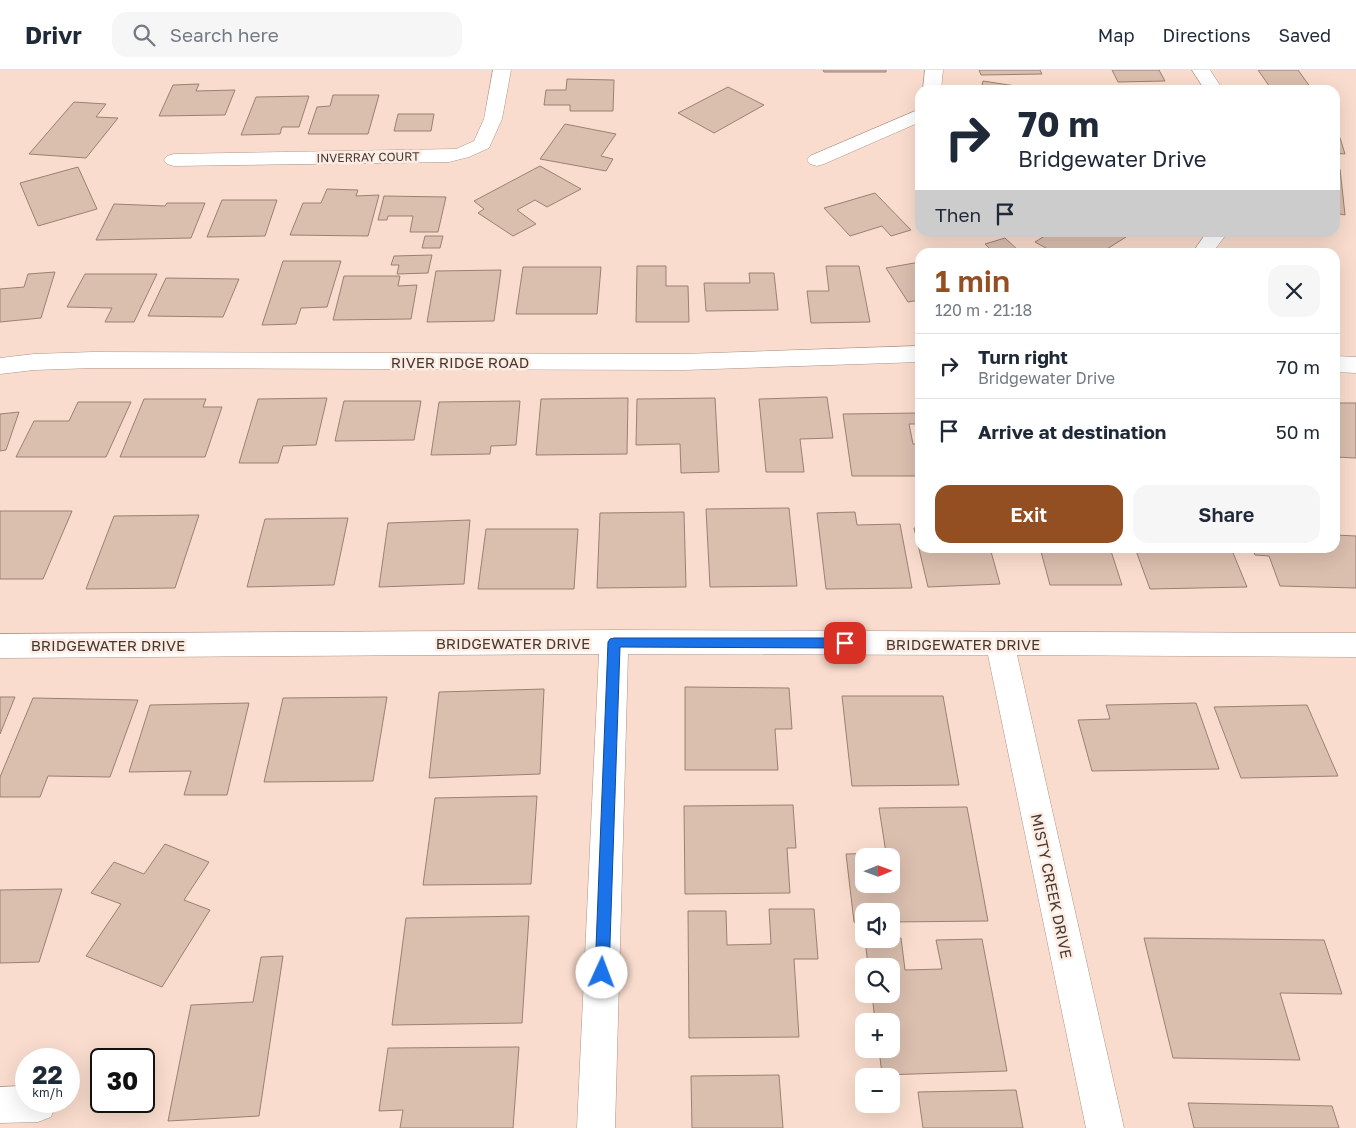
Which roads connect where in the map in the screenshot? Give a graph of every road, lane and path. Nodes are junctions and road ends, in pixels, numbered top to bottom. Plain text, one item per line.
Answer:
1 (502, 70) edge
2 (934, 70) edge
3 (1201, 70) edge
4 (932, 85) edge
5 (1211, 85) edge
6 (915, 117) edge
7 (174, 160) dead end
8 (817, 160) dead end
9 (1214, 237) edge
10 (1205, 248) edge
11 (915, 354) edge
12 (1340, 364) edge
13 (1356, 365) edge
14 (0, 366) edge
15 (614, 642) junction
16 (1000, 644) junction
17 (1356, 645) edge
18 (0, 646) edge
19 (0, 1105) edge
20 (15, 1105) edge
21 (596, 1128) edge
22 (1105, 1128) edge

1 - 7 street, INVERRAY COURT
2 - 4 street
3 - 5 street
6 - 8 street
9 - 10 street
11 - 14 street, RIVER RIDGE ROAD
12 - 13 street
15 - 16 street, BRIDGEWATER DRIVE
15 - 18 street, BRIDGEWATER DRIVE
15 - 21 street
16 - 17 street, BRIDGEWATER DRIVE
16 - 22 street, MISTY CREEK DRIVE
19 - 20 street

